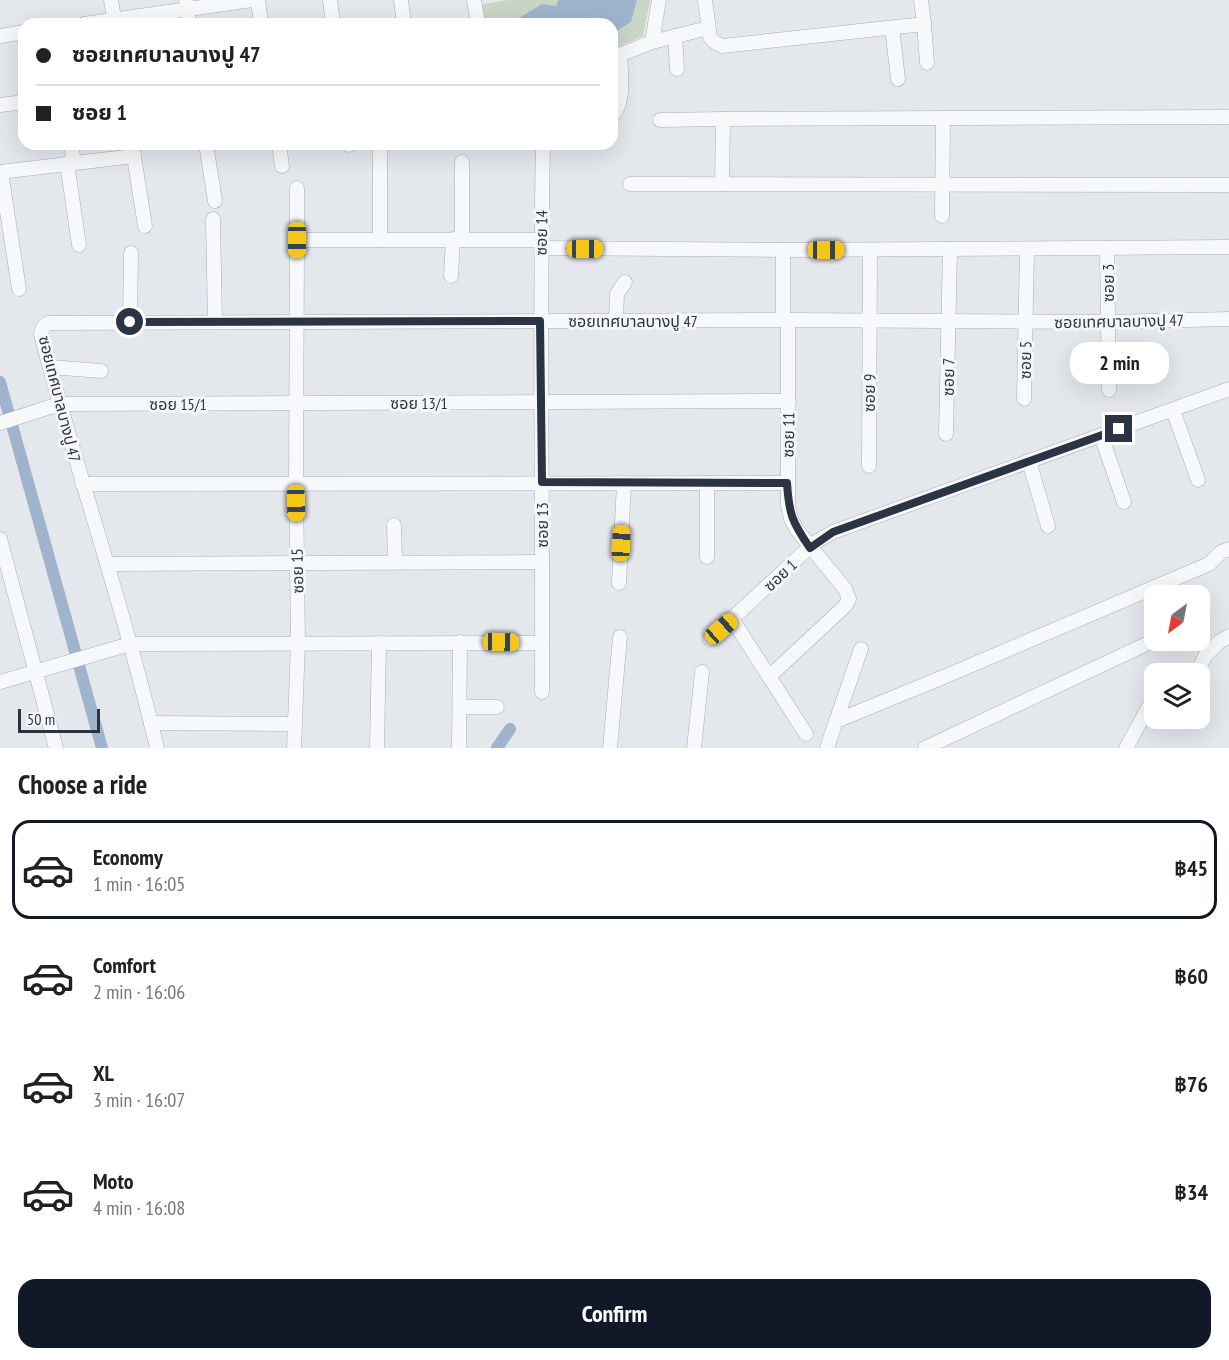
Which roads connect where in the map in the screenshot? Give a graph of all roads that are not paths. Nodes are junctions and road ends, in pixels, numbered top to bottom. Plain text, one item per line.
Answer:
1 (111, 0) edge
2 (252, 0) edge
3 (258, 0) edge
4 (330, 0) edge
5 (401, 0) edge
6 (474, 0) edge
7 (659, 0) edge
8 (705, 0) edge
9 (921, 0) edge
10 (187, 11) edge
11 (113, 18) edge
12 (141, 18) edge
13 (260, 18) edge
14 (332, 18) edge
15 (403, 18) edge
16 (477, 18) edge
17 (924, 24) junction
18 (708, 28) junction
19 (892, 28) junction
20 (18, 33) edge
21 (0, 36) edge
22 (675, 36) junction
23 (652, 42) junction
24 (618, 56) edge
25 (927, 63) dead end
26 (677, 69) dead end
27 (898, 79) dead end
28 (618, 90) edge
29 (18, 103) edge
30 (0, 105) edge
31 (618, 109) edge
32 (1229, 117) edge
33 (723, 119) junction
34 (944, 119) junction
35 (660, 120) dead end
36 (71, 150) edge
37 (133, 150) edge
38 (207, 150) edge
39 (280, 150) edge
40 (543, 150) edge
41 (380, 152) dead end
42 (71, 162) junction
43 (462, 162) dead end
44 (282, 166) dead end
45 (1, 172) edge
46 (630, 184) dead end
47 (722, 184) junction
48 (943, 184) junction
49 (1229, 185) edge
50 (297, 188) dead end
51 (215, 201) dead end
52 (942, 216) dead end
53 (213, 219) dead end
54 (145, 226) dead end
55 (457, 239) junction
56 (297, 240) junction
57 (380, 240) junction
58 (541, 244) junction
59 (79, 245) dead end
60 (1229, 247) edge
61 (1107, 248) junction
62 (950, 249) junction
63 (1027, 249) junction
64 (783, 250) junction
65 (870, 250) junction
66 (131, 253) dead end
67 (451, 276) dead end
68 (625, 282) dead end
69 (19, 289) dead end
70 (1229, 319) edge
71 (949, 320) junction
72 (540, 321) junction
73 (616, 321) junction
74 (785, 321) junction
75 (870, 321) junction
76 (1108, 321) junction
77 (130, 322) junction
78 (215, 322) junction
79 (296, 322) junction
80 (1025, 322) junction
81 (50, 368) junction
82 (100, 371) dead end
83 (1229, 389) edge
84 (1109, 390) dead end
85 (1024, 399) dead end
86 (789, 401) junction
87 (296, 403) junction
88 (542, 403) junction
89 (59, 405) junction
90 (1173, 410) junction
91 (0, 423) edge
92 (946, 434) dead end
93 (1101, 435) junction
94 (1029, 461) junction
95 (869, 466) dead end
96 (1198, 480) dead end
97 (542, 482) junction
98 (296, 483) junction
99 (624, 483) junction
100 (707, 483) junction
101 (787, 483) junction
102 (82, 484) junction
103 (1124, 502) dead end
104 (394, 525) dead end
105 (1048, 526) dead end
106 (0, 539) edge
107 (810, 548) junction
108 (1229, 549) edge
109 (707, 557) dead end
110 (395, 562) junction
111 (542, 562) junction
112 (297, 563) junction
113 (108, 564) junction
114 (619, 583) dead end
115 (732, 619) junction
116 (1229, 636) edge
117 (620, 637) dead end
118 (710, 639) dead end
119 (460, 642) junction
120 (298, 643) junction
121 (379, 643) junction
122 (542, 643) junction
123 (130, 644) junction
124 (1144, 645) edge
125 (861, 649) dead end
126 (1201, 663) edge
127 (36, 671) junction
128 (702, 672) dead end
129 (770, 676) junction
130 (0, 682) edge
131 (542, 692) dead end
132 (461, 707) junction
133 (497, 707) dead end
134 (1144, 715) edge
135 (836, 721) junction
136 (151, 723) junction
137 (294, 724) junction
138 (806, 735) dead end
139 (56, 748) edge
140 (157, 748) edge
141 (294, 748) edge
142 (377, 748) edge
143 (459, 748) edge
144 (610, 748) edge
145 (694, 748) edge
146 (827, 748) edge
147 (925, 748) edge
148 (1126, 748) edge

1 - 11 street
2 - 10 street
3 - 13 street
4 - 14 street
5 - 15 street
6 - 16 street
7 - 23 street
8 - 18 street
9 - 17 street
10 - 12 street
17 - 19 street
17 - 25 street
18 - 19 street
18 - 22 street
19 - 27 street
20 - 21 street
22 - 23 street
22 - 26 street
23 - 24 street
28 - 31 street
29 - 30 street
32 - 34 street
33 - 34 street
33 - 35 street
33 - 47 street
34 - 48 street
36 - 42 street
37 - 42 street
37 - 54 street
38 - 51 street
39 - 44 street
40 - 58 street, ซอย 14
41 - 57 street
42 - 45 street
42 - 59 street
43 - 55 street
45 - 69 street
46 - 47 street
47 - 48 street
48 - 49 street
48 - 52 street
50 - 56 street, ซอย 15
53 - 78 street
55 - 57 street
55 - 58 street
55 - 67 street
56 - 57 street
56 - 79 street, ซอย 15
58 - 64 street
58 - 72 street, ซอย 14
60 - 61 street
61 - 63 street
61 - 76 street, ซอย 3
62 - 63 street
62 - 65 street
62 - 71 street, ซอย 7
63 - 80 street, ซอย 5
64 - 65 street
64 - 74 street, ซอย 11
65 - 75 street, ซอย 9
66 - 77 street
68 - 73 street
70 - 76 street, ซอยเทศบาลบางปู 47
71 - 75 street, ซอยเทศบาลบางปู 47
71 - 80 street, ซอยเทศบาลบางปู 47
71 - 92 street, ซอย 7
72 - 73 street, ซอยเทศบาลบางปู 47
72 - 79 street, ซอยเทศบาลบางปู 47
72 - 88 street, ซอย 13
73 - 74 street, ซอยเทศบาลบางปู 47
74 - 75 street, ซอยเทศบาลบางปู 47
74 - 86 street, ซอย 11
75 - 95 street, ซอย 9
76 - 80 street, ซอยเทศบาลบางปู 47
76 - 84 street, ซอย 3
77 - 78 street, ซอยเทศบาลบางปู 47
77 - 81 street, ซอยเทศบาลบางปู 47
78 - 79 street, ซอยเทศบาลบางปู 47
79 - 87 street, ซอย 15
80 - 85 street, ซอย 5
81 - 82 street
81 - 89 street, ซอยเทศบาลบางปู 47
83 - 90 street, ซอย 1
86 - 88 street, ซอย 13/1
86 - 101 street, ซอย 11
87 - 88 street, ซอย 13/1
87 - 89 street, ซอย 15/1
87 - 98 street, ซอย 15
88 - 97 street, ซอย 13
89 - 91 street, ซอย 15/1
89 - 102 street, ซอยเทศบาลบางปู 47
90 - 93 street, ซอย 1
90 - 96 street
93 - 94 street, ซอย 1
93 - 103 street
94 - 105 street
94 - 107 street, ซอย 1
97 - 98 street
97 - 99 street
97 - 111 street, ซอย 13
98 - 102 street
98 - 112 street, ซอย 15
99 - 100 street
99 - 114 street
100 - 101 street
100 - 109 street
101 - 107 street, ซอย 11
102 - 113 street, ซอยเทศบาลบางปู 47
104 - 110 street
106 - 127 street
107 - 115 street, ซอย 1
107 - 129 street, ซอย 11
108 - 135 street
110 - 111 street
110 - 112 street
111 - 122 street, ซอย 13
112 - 113 street
112 - 120 street, ซอย 15
113 - 123 street, ซอยเทศบาลบางปู 47
115 - 118 street, ซอย 1
115 - 129 street
116 - 126 street
117 - 144 street
119 - 121 street
119 - 122 street
119 - 132 street
120 - 121 street
120 - 123 street
120 - 137 street, ซอย 15
121 - 142 street
122 - 131 street, ซอย 13
123 - 127 street
123 - 136 street, ซอยเทศบาลบางปู 47
124 - 147 street
125 - 135 street
127 - 130 street
127 - 139 street
128 - 145 street
129 - 138 street
132 - 133 street
132 - 143 street
134 - 148 street
135 - 146 street
136 - 137 street
136 - 140 street, ซอยเทศบาลบางปู 47
137 - 141 street, ซอย 15

